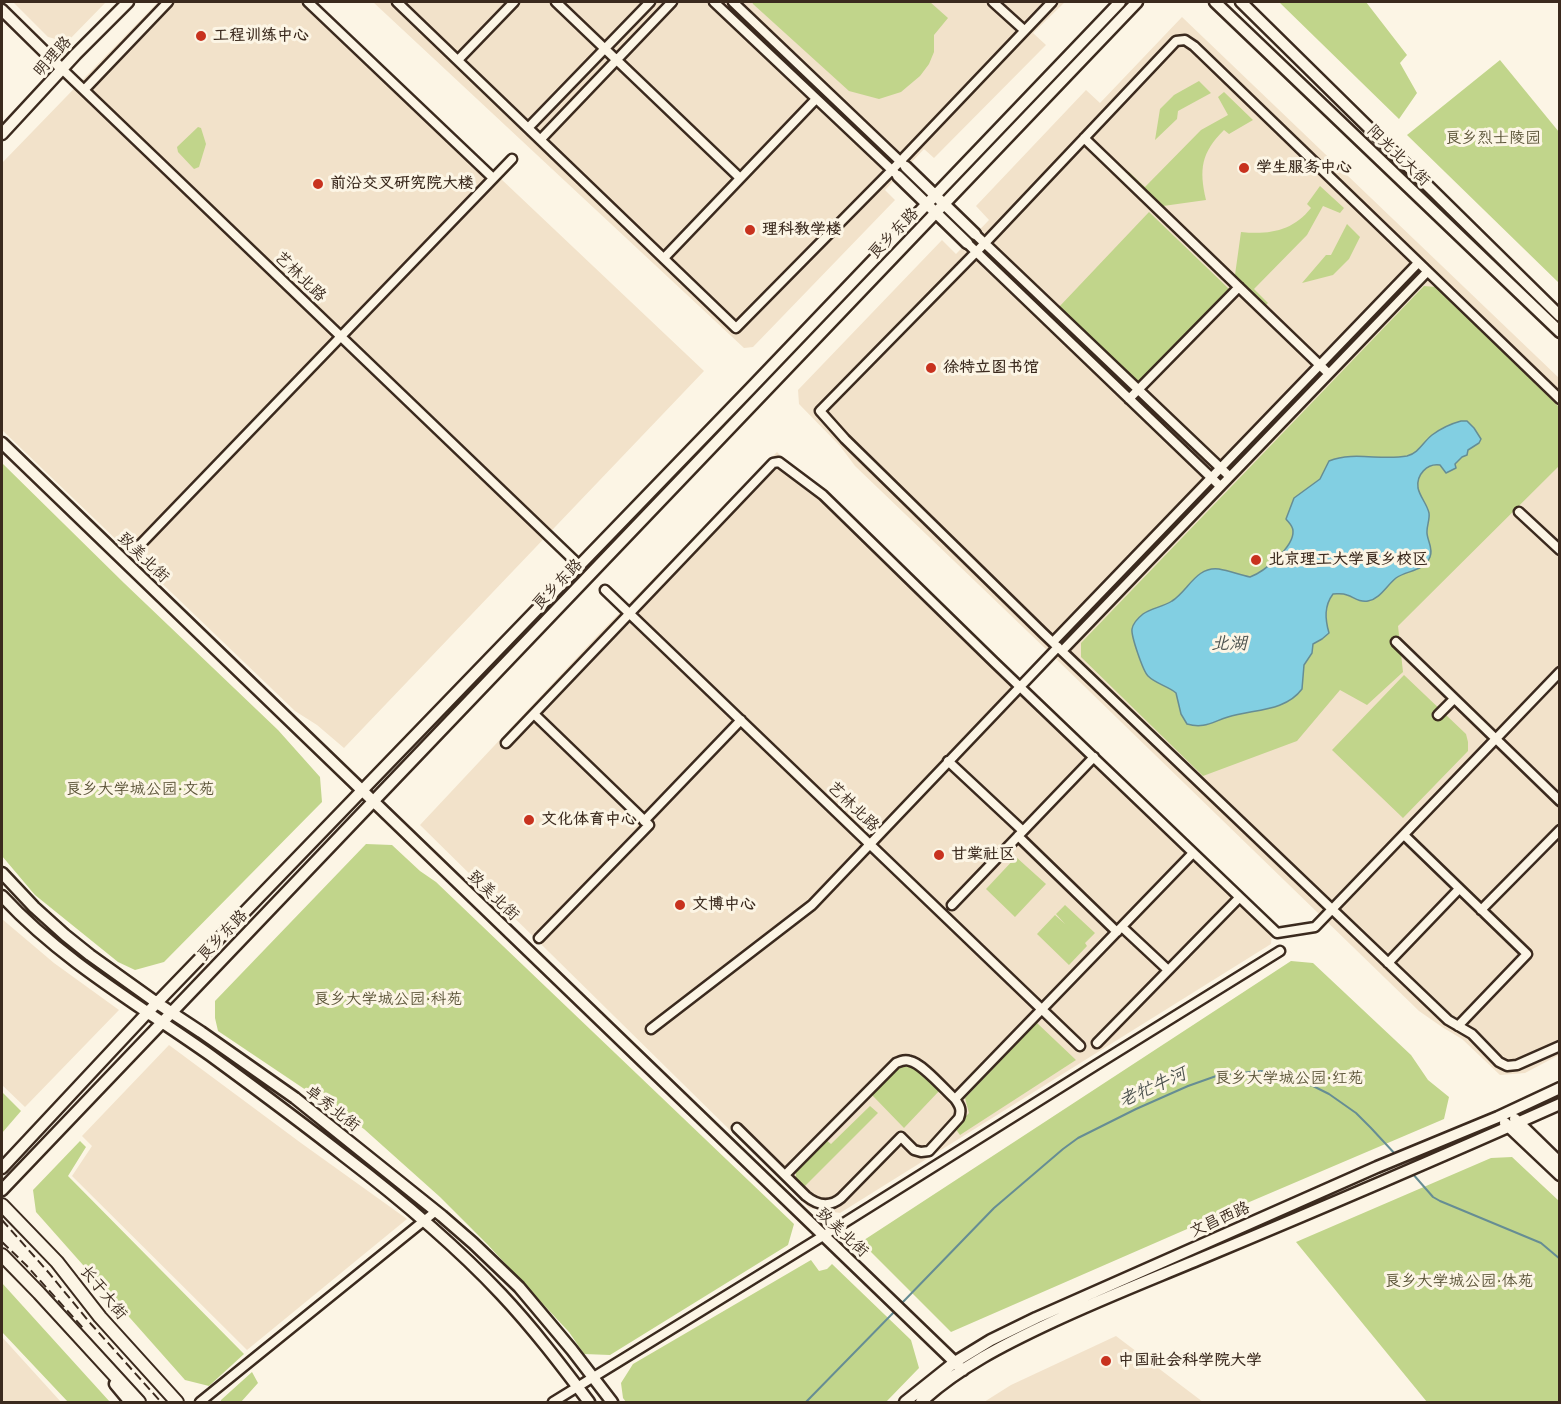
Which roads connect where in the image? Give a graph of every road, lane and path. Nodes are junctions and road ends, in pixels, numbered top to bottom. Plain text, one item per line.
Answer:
1 (128, 2) edge
2 (168, 2) edge
3 (308, 2) edge
4 (397, 2) edge
5 (514, 2) edge
6 (556, 2) edge
7 (650, 2) edge
8 (672, 2) edge
9 (714, 2) edge
10 (733, 2) edge
11 (993, 2) edge
12 (1052, 2) edge
13 (1120, 2) edge
14 (1137, 2) edge
15 (1215, 2) edge
16 (1241, 2) edge
17 (2, 10) edge
18 (1024, 30) junction
19 (604, 48) junction
20 (616, 59) junction
21 (458, 60) junction
22 (62, 69) junction
23 (84, 90) junction
24 (816, 99) junction
25 (528, 128) junction
26 (2, 134) edge
27 (1084, 138) junction
28 (541, 139) junction
29 (512, 159) dead end
30 (903, 164) junction
31 (895, 173) junction
32 (493, 178) junction
33 (741, 178) junction
34 (935, 195) junction
35 (926, 204) junction
36 (944, 204) junction
37 (935, 212) junction
38 (975, 234) joint
39 (967, 243) joint
40 (985, 243) junction
41 (976, 252) junction
42 (664, 258) junction
43 (1418, 263) junction
44 (1427, 272) junction
45 (1239, 287) junction
46 (1560, 316) edge
47 (1560, 333) edge
48 (341, 336) junction
49 (1319, 365) junction
50 (1328, 374) junction
51 (1138, 390) junction
52 (754, 393) junction
53 (1129, 399) junction
54 (1560, 399) edge
55 (2, 443) edge
56 (1220, 468) junction
57 (1229, 476) junction
58 (1211, 477) junction
59 (1220, 486) junction
60 (1519, 512) dead end
61 (137, 548) dead end
62 (1560, 550) edge
63 (579, 565) junction
64 (605, 590) dead end
65 (630, 614) junction
66 (1396, 642) dead end
67 (1058, 646) junction
68 (1560, 672) edge
69 (1020, 686) junction
70 (1454, 699) junction
71 (534, 714) junction
72 (1438, 715) dead end
73 (741, 720) junction
74 (1495, 739) junction
75 (506, 743) dead end
76 (1094, 757) junction
77 (948, 761) junction
78 (362, 790) junction
79 (373, 801) junction
80 (1560, 801) edge
81 (644, 821) junction
82 (1560, 830) edge
83 (1020, 834) junction
84 (1404, 835) junction
85 (869, 844) junction
86 (1193, 853) junction
87 (2, 873) edge
88 (1459, 889) junction
89 (2, 896) edge
90 (1239, 898) junction
91 (952, 905) dead end
92 (1332, 909) junction
93 (1481, 910) junction
94 (1120, 929) junction
95 (539, 938) dead end
96 (1280, 951) dead end
97 (1388, 963) junction
98 (1168, 970) junction
99 (157, 1003) junction
100 (1042, 1010) junction
101 (148, 1012) junction
102 (171, 1012) junction
103 (161, 1022) junction
104 (1458, 1026) junction
105 (651, 1029) dead end
106 (1097, 1043) dead end
107 (1080, 1046) dead end
108 (1560, 1046) edge
109 (1560, 1088) edge
110 (955, 1099) junction
111 (1560, 1104) edge
112 (1503, 1114) junction
113 (1514, 1124) junction
114 (737, 1128) dead end
115 (1560, 1163) edge
116 (2, 1168) edge
117 (785, 1175) junction
118 (1560, 1175) edge
119 (2, 1190) edge
120 (2, 1205) edge
121 (436, 1211) junction
122 (424, 1221) junction
123 (823, 1236) junction
124 (2, 1255) edge
125 (89, 1347) junction
126 (955, 1362) junction
127 (963, 1370) junction
128 (593, 1378) junction
129 (578, 1387) junction
130 (130, 1402) edge
131 (139, 1402) edge
132 (177, 1402) edge
133 (200, 1402) edge
134 (554, 1402) edge
135 (589, 1402) edge
136 (612, 1402) edge
137 (905, 1402) edge
138 (921, 1402) edge

1 - 22 main road, 明理路
2 - 23 street
3 - 32 street
4 - 21 street
5 - 21 street
6 - 19 street
7 - 19 street
8 - 20 street
9 - 24 street
10 - 30 street
11 - 18 street
12 - 18 street
13 - 34 main road, 良乡东路
14 - 36 main road, 良乡东路
15 - 47 main road, 阳光北大街
16 - 46 main road, 阳光北大街
17 - 22 main road, 艺林北路
18 - 30 street
19 - 20 street
19 - 25 street
20 - 28 street
20 - 33 street
21 - 25 street
22 - 23 street, 艺林北路
22 - 26 main road, 明理路
23 - 48 street, 艺林北路
24 - 31 street
24 - 33 street
25 - 28 street
27 - 40 street
27 - 43 street
27 - 45 street
28 - 42 street
29 - 32 street
30 - 31 street
30 - 34 main road
31 - 35 main road
31 - 42 street
32 - 48 street
33 - 42 street
34 - 35 main road, 良乡东路
34 - 36 main road
35 - 37 main road
35 - 52 main road, 良乡东路
36 - 37 main road, 良乡东路
36 - 38 main road
37 - 39 main road
37 - 52 main road, 良乡东路
38 - 40 street
39 - 41 street
40 - 41 street
40 - 51 street
41 - 53 street
41 - 67 street
43 - 44 street
43 - 49 street
44 - 50 street
44 - 54 street
45 - 49 street
45 - 51 street
48 - 61 street
48 - 63 street, 艺林北路
49 - 50 street
49 - 56 street
50 - 57 street
51 - 53 street
51 - 56 street
52 - 63 main road, 良乡东路
52 - 79 main road, 良乡东路
53 - 58 street
55 - 78 main road, 致美北街
56 - 57 street
56 - 58 street
57 - 59 street
58 - 59 street
58 - 67 street
59 - 67 street
60 - 62 street
63 - 78 main road, 良乡东路
64 - 65 street, 艺林北路
65 - 69 street
65 - 71 street
65 - 73 street, 艺林北路
66 - 70 street
67 - 69 street
67 - 92 street
68 - 74 street
69 - 76 street
69 - 77 street
70 - 72 street
70 - 74 street
71 - 75 street
71 - 81 street
73 - 81 street
73 - 85 street, 艺林北路
74 - 80 street
74 - 84 street
76 - 83 street
76 - 86 street
77 - 83 street
77 - 85 street
78 - 79 main road, 致美北街
78 - 99 main road, 良乡东路
79 - 102 main road, 良乡东路
79 - 123 main road, 致美北街
81 - 95 street
82 - 93 street
83 - 91 street
83 - 94 street
84 - 88 street
84 - 92 street
85 - 100 street, 艺林北路
85 - 105 street
86 - 90 street
86 - 94 street
87 - 99 main road, 卓秀北街
88 - 93 street
88 - 97 street
89 - 101 main road, 卓秀北街
90 - 92 street
90 - 98 street
92 - 97 street
93 - 104 street
94 - 98 street
94 - 100 street
96 - 123 street
97 - 104 street
98 - 106 street
99 - 101 main road, 良乡东路
99 - 102 main road, 卓秀北街
100 - 107 street, 艺林北路
100 - 110 street
101 - 103 main road, 卓秀北街
101 - 116 main road, 良乡东路
102 - 103 main road, 良乡东路
102 - 121 main road, 卓秀北街
103 - 119 main road, 良乡东路
103 - 122 main road, 卓秀北街
104 - 108 street
109 - 112 main road, 文昌西路
110 - 117 street
110 - 117 street
111 - 113 main road, 文昌西路
112 - 113 main road
112 - 126 main road, 文昌西路
113 - 115 main road
113 - 118 main road
113 - 127 main road, 文昌西路
114 - 117 street
120 - 132 main road, 长于大街
121 - 122 street
121 - 128 main road, 卓秀北街
122 - 129 main road, 卓秀北街
122 - 133 street
123 - 126 main road, 致美北街
123 - 128 street
124 - 125 main road
125 - 130 main road
125 - 131 main road
126 - 127 main road, 致美北街
126 - 137 main road, 文昌西路
127 - 138 main road, 文昌西路
128 - 129 street
128 - 136 main road, 卓秀北街
129 - 134 street
129 - 135 main road, 卓秀北街

